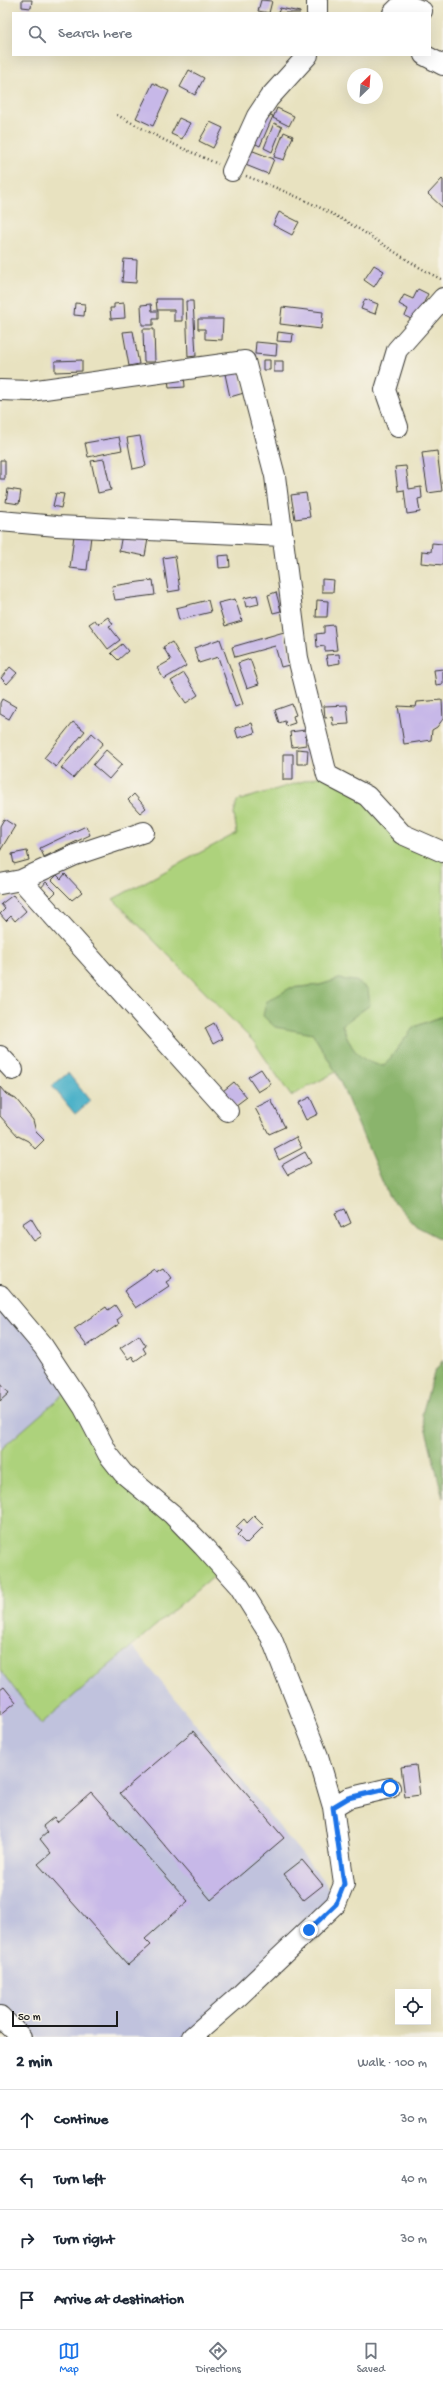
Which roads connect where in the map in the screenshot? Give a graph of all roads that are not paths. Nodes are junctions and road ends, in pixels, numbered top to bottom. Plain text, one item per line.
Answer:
1 (317, 0) edge
2 (422, 11) dead end
3 (317, 12) edge
4 (395, 12) edge
5 (307, 56) edge
6 (426, 56) edge
7 (443, 65) edge
8 (232, 171) road end
9 (443, 298) edge
10 (0, 390) edge
11 (398, 427) dead end
12 (0, 521) edge
13 (283, 536) junction
14 (144, 832) dead end
15 (443, 852) edge
16 (21, 880) junction
17 (0, 884) edge
18 (228, 1111) dead end
19 (0, 1295) edge
20 (390, 1788) dead end
21 (333, 1807) junction
22 (192, 2037) edge

1 - 3 street
2 - 4 street
5 - 8 street
6 - 7 street
9 - 11 street
10 - 13 street
12 - 13 street
13 - 15 street
14 - 16 street
16 - 17 street
16 - 18 street
19 - 21 street
20 - 21 street
21 - 22 street

